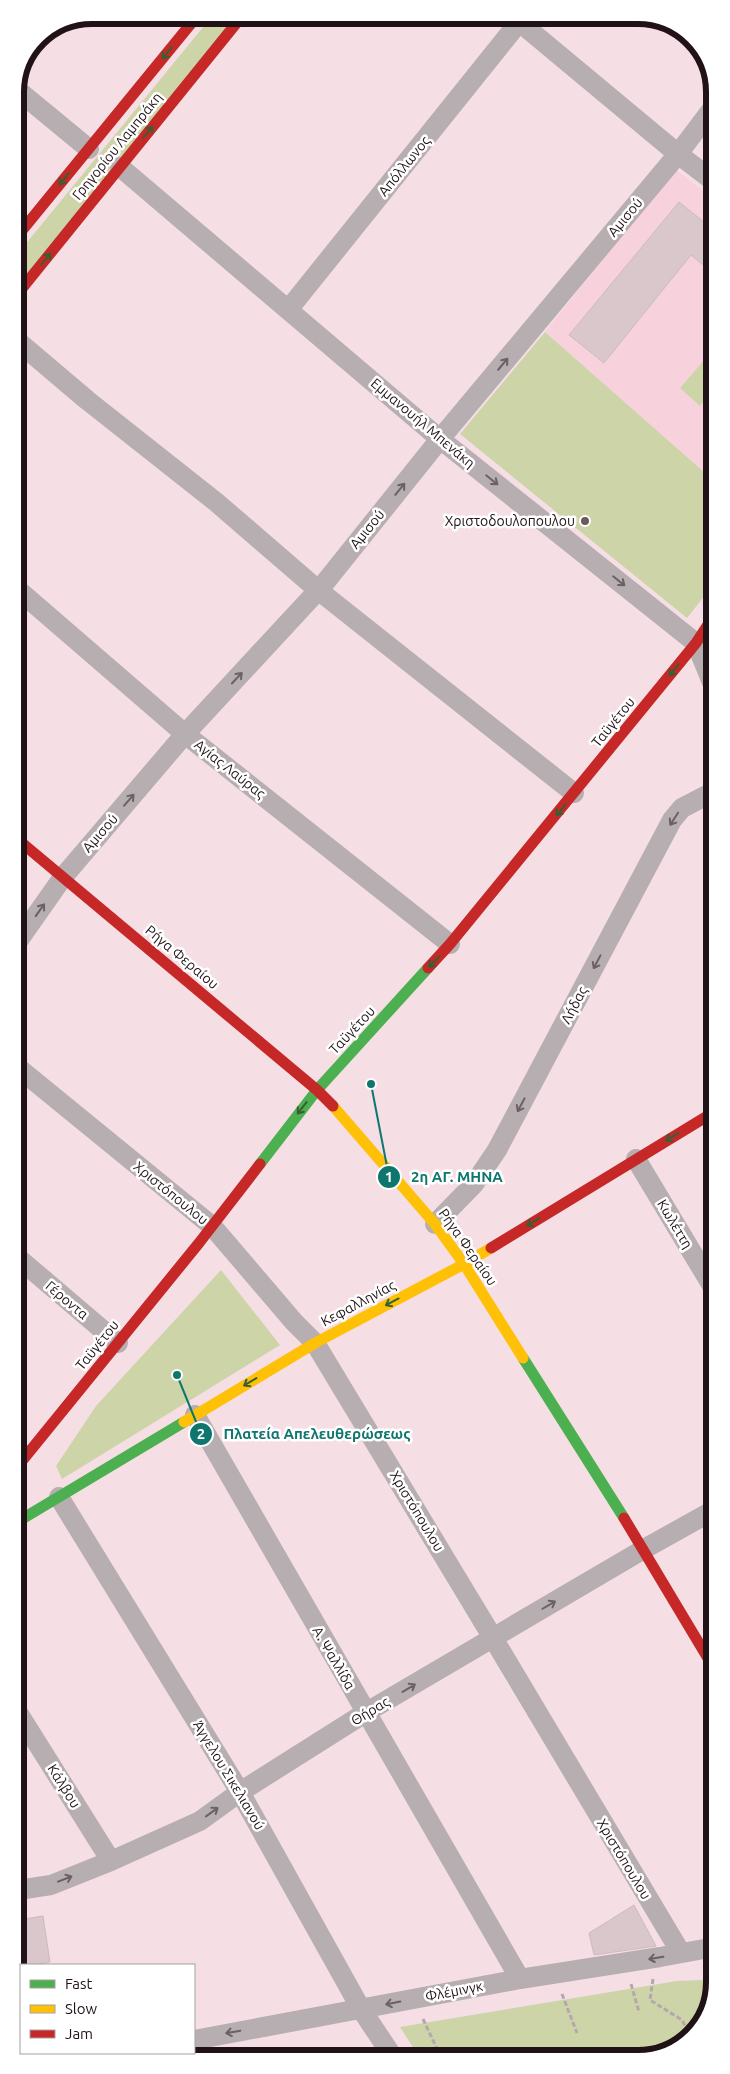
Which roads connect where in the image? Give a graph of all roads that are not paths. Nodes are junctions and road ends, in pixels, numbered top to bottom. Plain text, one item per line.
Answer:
1 (191, 24) edge
2 (236, 24) edge
3 (510, 24) edge
4 (522, 24) edge
5 (24, 96) edge
6 (706, 117) edge
7 (88, 149) junction
8 (678, 154) junction
9 (120, 167) junction
10 (706, 175) edge
11 (24, 228) edge
12 (24, 285) edge
13 (288, 310) junction
14 (24, 346) edge
15 (440, 439) junction
16 (318, 590) junction
17 (24, 595) edge
18 (706, 628) edge
19 (696, 643) junction
20 (706, 668) edge
21 (185, 734) junction
22 (574, 793) junction
23 (706, 796) edge
24 (24, 845) edge
25 (63, 877) junction
26 (24, 933) edge
27 (450, 944) junction
28 (24, 1073) edge
29 (317, 1090) junction
30 (706, 1117) edge
31 (636, 1159) junction
32 (435, 1224) junction
33 (212, 1226) junction
34 (24, 1263) edge
35 (464, 1264) junction
36 (706, 1276) edge
37 (118, 1343) junction
38 (315, 1343) junction
39 (195, 1415) junction
40 (24, 1454) edge
41 (59, 1497) junction
42 (706, 1514) edge
43 (24, 1518) edge
44 (644, 1549) junction
45 (493, 1638) junction
46 (706, 1656) edge
47 (365, 1713) junction
48 (24, 1723) edge
49 (240, 1792) junction
50 (111, 1861) junction
51 (24, 1889) edge
52 (706, 1949) edge
53 (680, 1953) junction
54 (520, 1978) junction
55 (362, 2009) junction
56 (195, 2040) edge
57 (388, 2050) edge

1 -> 7 street, Γρηγορίου Λαμπράκη
9 -> 2 street, Γρηγορίου Λαμπράκη
3 - 13 street, Απόλλωνος
4 - 8 street
5 - 7 street
6 - 8 street, Αμισού
7 -> 11 street, Γρηγορίου Λαμπράκη
8 - 10 street
15 -> 8 street, Αμισού
12 -> 9 street, Γρηγορίου Λαμπράκη
9 - 13 street, Εμμανουήλ Μπενάκη
13 - 15 street, Εμμανουήλ Μπενάκη
14 - 16 street
16 -> 15 street, Αμισού
15 -> 19 street, Εμμανουήλ Μπενάκη
21 -> 16 street, Αμισού
16 - 22 street
17 - 21 street, Αγίας Λαύρας
18 - 19 street, Ταϋγέτου
19 - 20 street, Εμμανουήλ Μπενάκη
19 -> 22 street, Ταϋγέτου
25 -> 21 street, Αμισού
21 - 27 street, Αγίας Λαύρας
22 -> 27 street, Ταϋγέτου
23 -> 32 street, Λήδας
24 - 25 street, Ρήγα Φεραίου
26 -> 25 street, Αμισού
25 - 29 street, Ρήγα Φεραίου
27 -> 29 street, Ταϋγέτου
28 - 33 street, Χριστόπουλου
29 - 32 street, Ρήγα Φεραίου
29 -> 33 street, Ταϋγέτου
30 -> 31 street, Κεφαλληνίας
31 -> 35 street, Κεφαλληνίας
31 - 36 street, Κωλέττη
32 - 35 street, Ρήγα Φεραίου
33 - 37 street, Ταϋγέτου
33 - 38 street, Χριστόπουλου
34 - 37 street, Γέροντα
35 -> 38 street, Κεφαλληνίας
35 - 44 street, Ρήγα Φεραίου
37 - 40 street, Ταϋγέτου
38 -> 39 street, Κεφαλληνίας
38 - 45 street, Χριστόπουλου
39 - 41 street, Κεφαλληνίας
39 - 47 street, Α. Ψαλλίδα
41 - 43 street, Κεφαλληνίας
41 - 49 street, Άγγελου Σικελιανού
42 - 44 street, Θήρας
45 -> 44 street, Θήρας
44 - 46 street, Ρήγα Φεραίου
47 -> 45 street, Θήρας
45 - 53 street, Χριστόπουλου
47 - 49 street, Θήρας
47 - 54 street, Α. Ψαλλίδα
48 - 50 street, Κάλβου
50 -> 49 street, Θήρας
49 - 55 street, Άγγελου Σικελιανού
51 -> 50 street, Θήρας
52 - 53 street, Φλέμινγκ
53 -> 54 street, Φλέμινγκ
54 -> 55 street, Φλέμινγκ
55 -> 56 street, Φλέμινγκ
55 - 57 street, Άγγελου Σικελιανού

